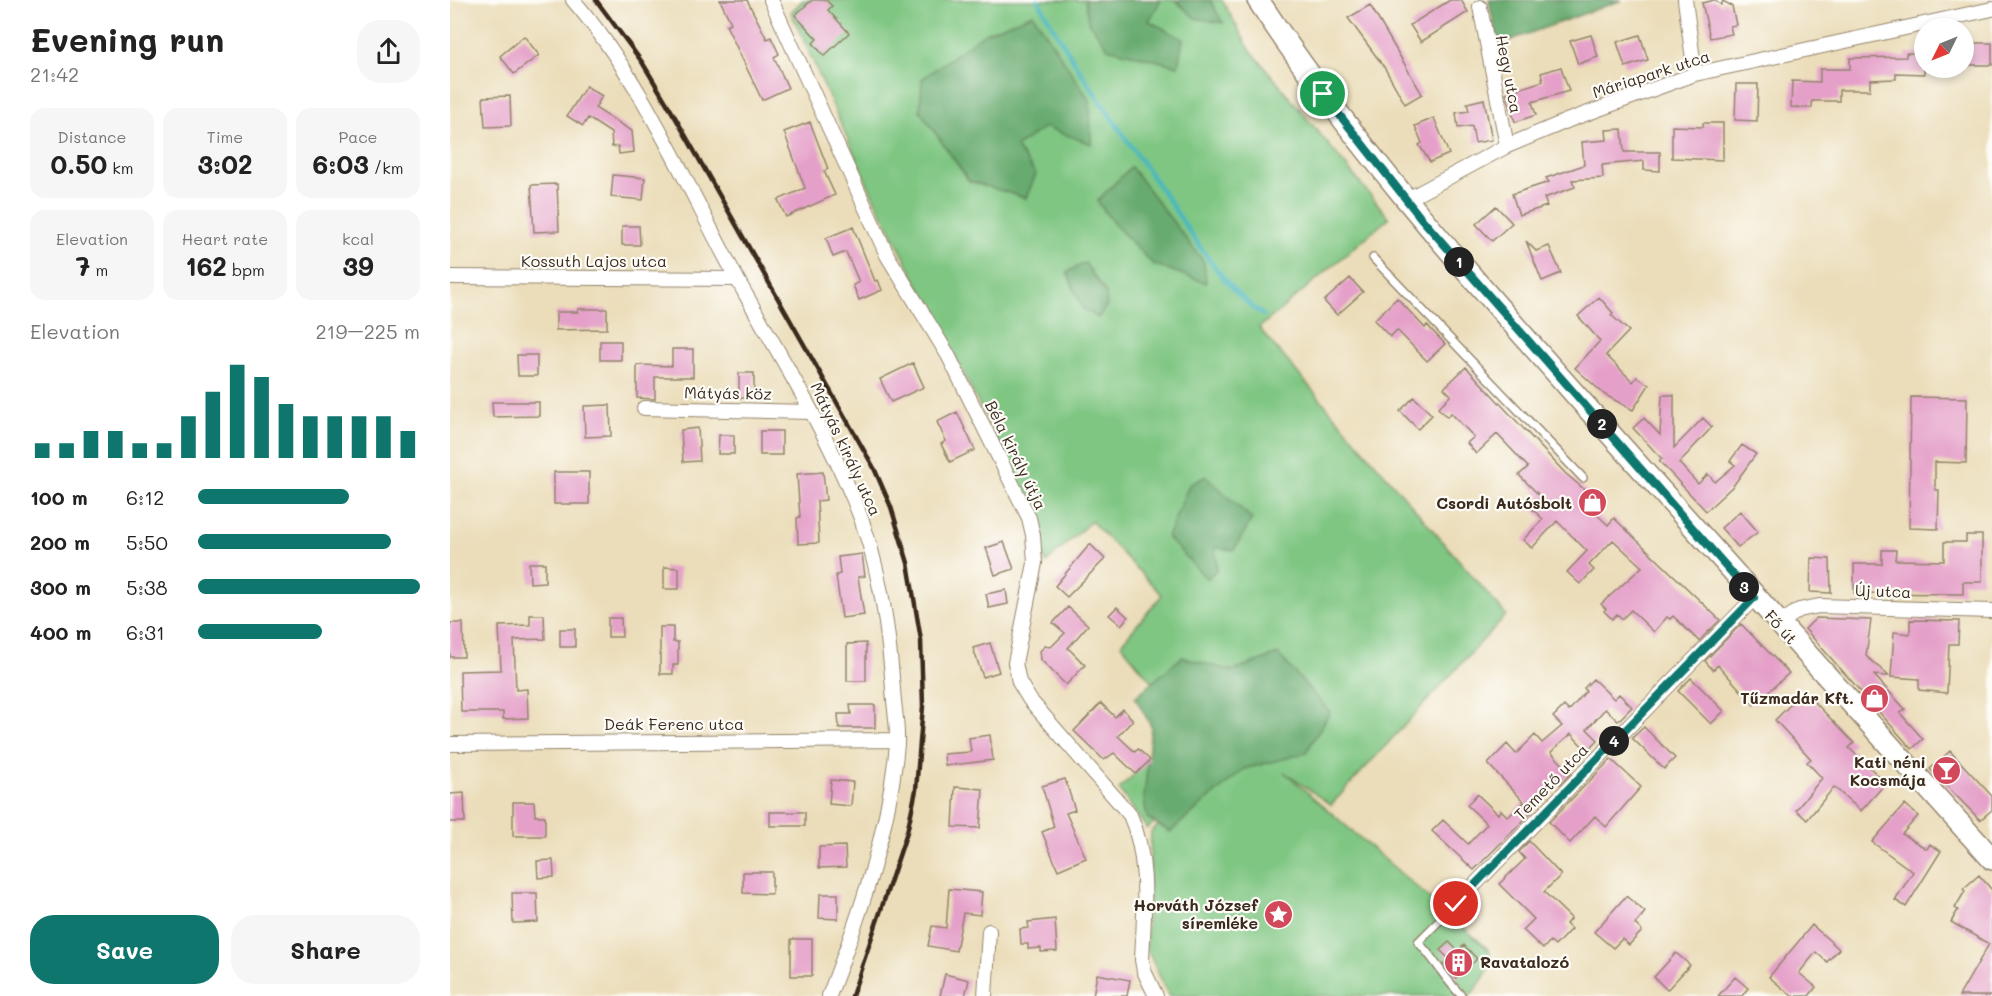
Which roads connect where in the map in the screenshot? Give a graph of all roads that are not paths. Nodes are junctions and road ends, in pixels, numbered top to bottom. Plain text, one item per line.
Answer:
1 (573, 0) edge
2 (786, 0) edge
3 (1258, 0) edge
4 (1685, 0) edge
5 (773, 5) edge
6 (1480, 7) dead end
7 (1992, 9) edge
8 (1695, 74) junction
9 (1507, 147) junction
10 (1406, 201) junction
11 (1373, 258) dead end
12 (450, 277) edge
13 (737, 279) junction
14 (644, 408) dead end
15 (812, 412) junction
16 (1583, 478) dead end
17 (1754, 598) junction
18 (1992, 610) edge
19 (1779, 624) junction
20 (897, 740) junction
21 (450, 744) edge
22 (1992, 859) edge
23 (1447, 913) joint
24 (989, 931) dead end
25 (829, 996) edge
26 (986, 996) edge
27 (1156, 996) edge
28 (1462, 996) edge

1 - 13 street, Mátyás király utca
2 - 5 street
3 - 10 main road, Fő út
4 - 8 street
5 - 27 street, Béla király útja
6 - 9 street, Hegy utca
7 - 8 street, Máriapark utca
8 - 9 street, Máriapark utca
9 - 10 street, Máriapark utca
10 - 17 main road, Fő út
11 - 16 lane
12 - 13 street, Kossuth Lajos utca
13 - 15 street, Mátyás király utca
14 - 15 street, Mátyás köz
15 - 20 street, Mátyás király utca
17 - 19 main road, Fő út
17 - 23 street, Temető utca
18 - 19 street, Új utca
19 - 22 main road, Fő út
20 - 21 street, Deák Ferenc utca
20 - 25 street, Mátyás király utca
23 - 28 lane
24 - 26 street

